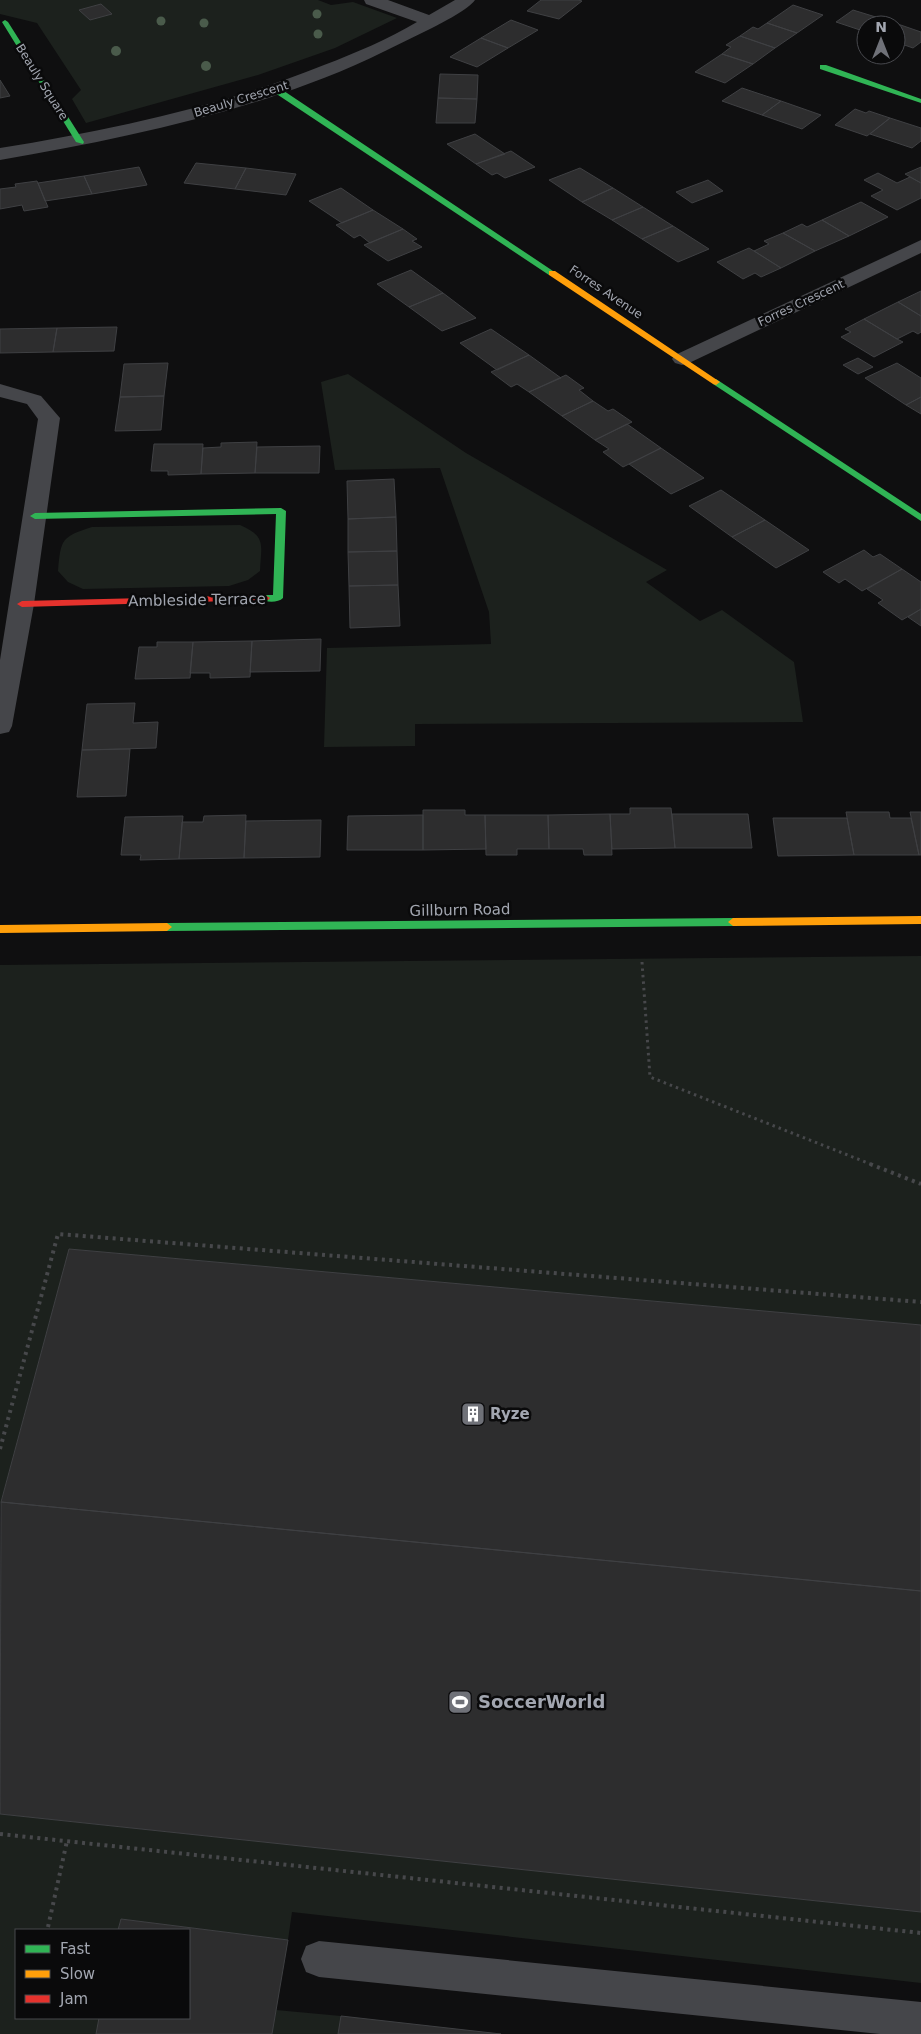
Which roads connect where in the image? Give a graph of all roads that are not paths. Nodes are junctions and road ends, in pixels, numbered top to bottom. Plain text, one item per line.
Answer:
1 (372, 0) edge
2 (467, 0) edge
3 (5, 22) dead end
4 (433, 22) junction
5 (824, 68) dead end
6 (276, 90) junction
7 (921, 101) edge
8 (80, 142) junction
9 (0, 154) edge
10 (921, 246) edge
11 (682, 359) junction
12 (0, 390) edge
13 (35, 516) junction
14 (921, 518) edge
15 (22, 604) junction
16 (0, 720) edge
17 (921, 920) edge
18 (0, 930) edge
19 (320, 1959) dead end
20 (921, 2020) edge

1 - 4 street
2 - 4 street, Beauly Crescent
3 - 8 street, Beauly Square
4 - 6 street, Beauly Crescent
5 - 7 street
6 - 8 street, Beauly Crescent
6 - 11 street, Forres Avenue
8 - 9 street, Beauly Crescent
10 - 11 street, Forres Crescent
11 - 14 street, Forres Avenue
12 - 13 street
13 - 15 street
13 - 15 street, Ambleside Terrace
15 - 16 street
17 - 18 street, Gillburn Road
19 - 20 lane

